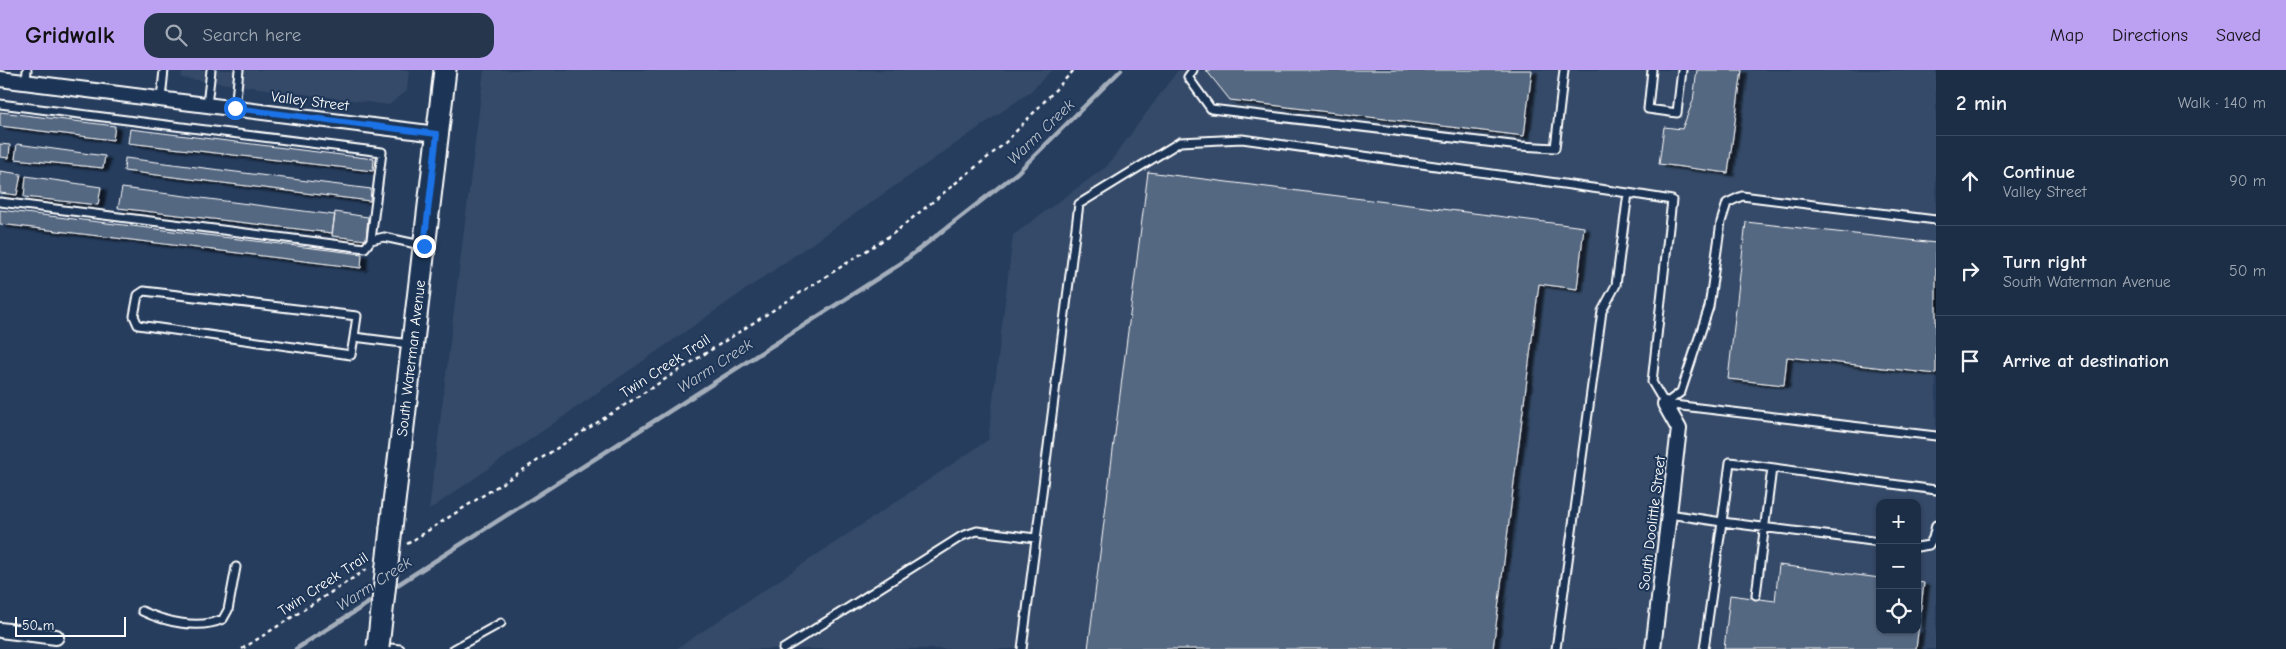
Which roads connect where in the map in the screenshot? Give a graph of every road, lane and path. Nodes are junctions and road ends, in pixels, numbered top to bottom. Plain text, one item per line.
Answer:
1 (164, 70) edge
2 (211, 70) edge
3 (239, 70) edge
4 (445, 70) edge
5 (1074, 70) edge
6 (1193, 70) edge
7 (1564, 70) edge
8 (1652, 70) edge
9 (1682, 70) edge
10 (26, 76) edge
11 (0, 79) edge
12 (161, 99) junction
13 (0, 104) edge
14 (207, 105) junction
15 (235, 108) junction
16 (437, 134) junction
17 (1628, 193) junction
18 (0, 202) edge
19 (1936, 220) edge
20 (371, 240) junction
21 (424, 246) junction
22 (354, 337) junction
23 (412, 344) junction
24 (1665, 404) junction
25 (1936, 436) edge
26 (1772, 468) junction
27 (1936, 490) edge
28 (1669, 514) junction
29 (1722, 522) junction
30 (1936, 525) edge
31 (1765, 527) junction
32 (1036, 538) junction
33 (1876, 541) edge
34 (1921, 546) edge
35 (401, 548) dead end
36 (376, 564) dead end
37 (236, 567) dead end
38 (1756, 595) dead end
39 (142, 611) dead end
40 (501, 623) dead end
41 (0, 630) edge
42 (56, 637) dead end
43 (378, 648) edge
44 (242, 649) edge
45 (400, 649) edge
46 (454, 649) edge
47 (783, 649) edge
48 (1022, 649) edge
49 (1556, 649) edge
50 (1653, 649) edge
51 (1704, 649) edge

1 - 12 lane
2 - 14 lane
3 - 15 lane
4 - 16 main road, South Waterman Avenue
5 - 35 path, Twin Creek Trail
6 - 7 lane
8 - 9 lane
10 - 11 street, Valley Street
10 - 12 street, Valley Street
12 - 14 street, Valley Street
13 - 20 lane
14 - 15 street, Valley Street
15 - 16 street, Valley Street
16 - 21 main road, South Waterman Avenue
17 - 24 lane
17 - 32 lane
17 - 49 lane
18 - 20 lane
19 - 24 lane
20 - 21 lane
21 - 23 main road, South Waterman Avenue
22 - 22 lane
22 - 23 lane
23 - 43 main road, South Waterman Avenue, bridge
24 - 25 lane
24 - 28 street, South Doolittle Street
26 - 27 lane
26 - 29 lane
26 - 31 lane
28 - 29 lane
28 - 50 street, South Doolittle Street
29 - 31 lane
29 - 51 lane
30 - 34 lane
31 - 33 lane
31 - 38 lane
32 - 47 lane
32 - 48 lane
36 - 44 path, Twin Creek Trail
37 - 39 lane
40 - 46 lane
41 - 42 street
43 - 45 lane

